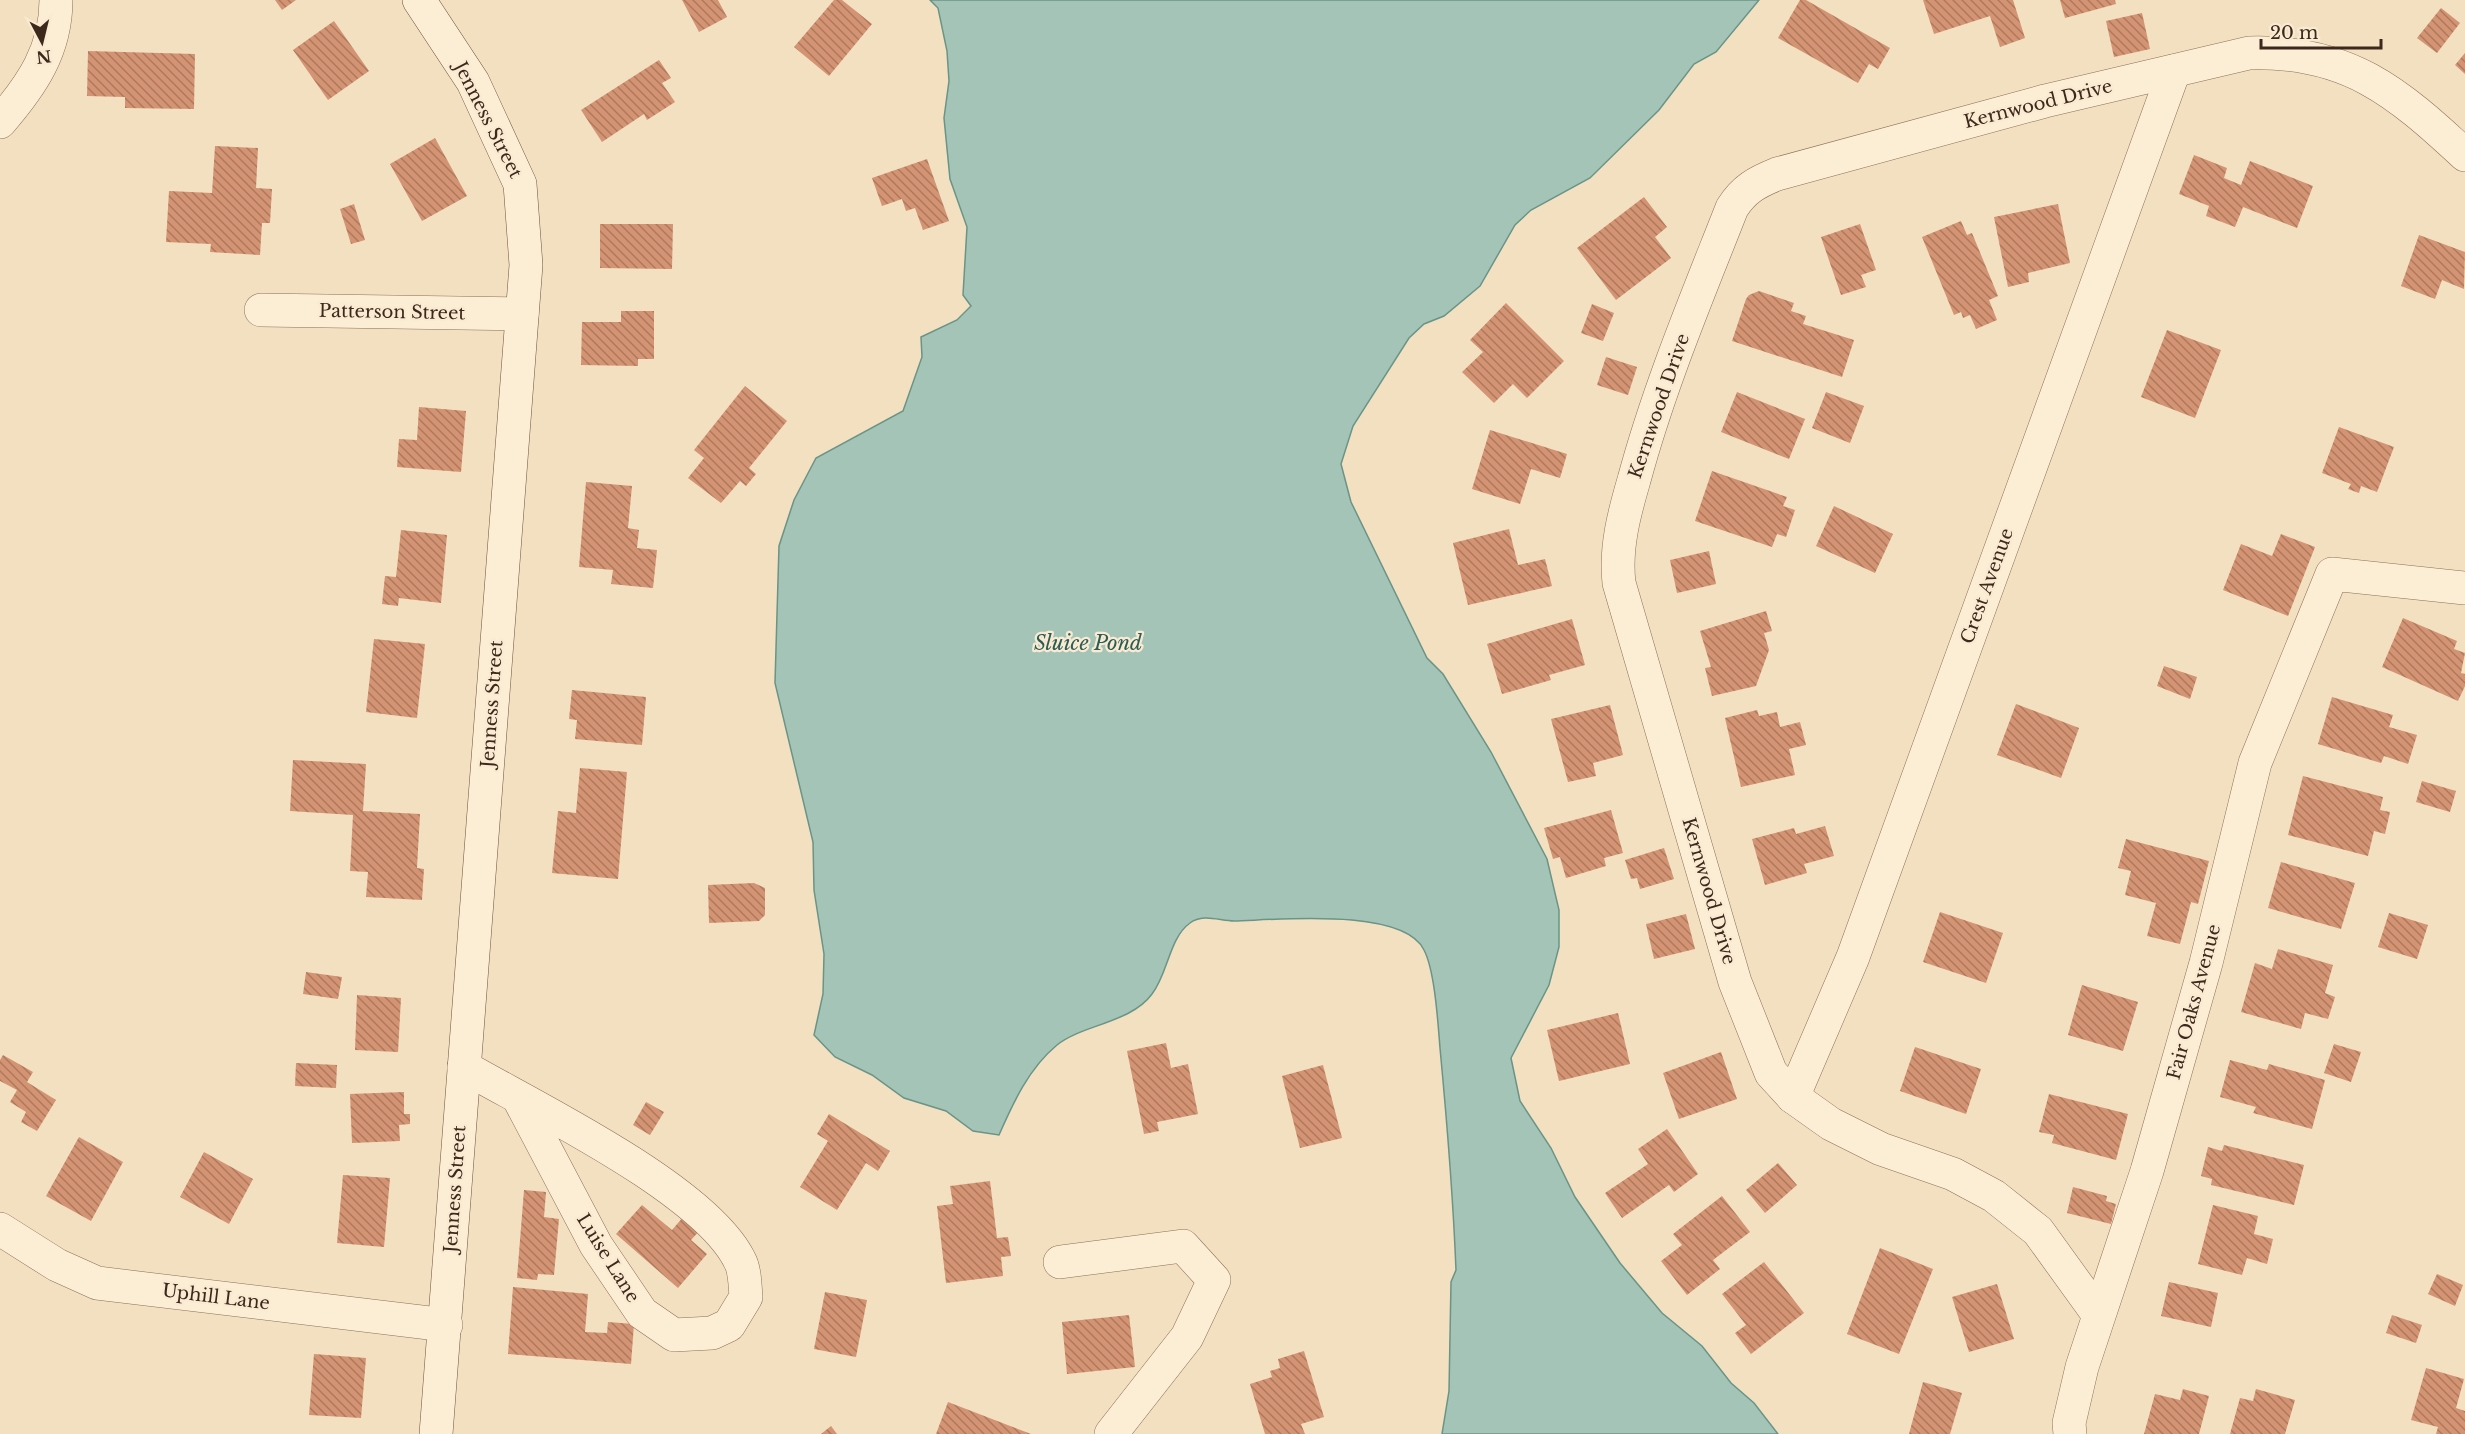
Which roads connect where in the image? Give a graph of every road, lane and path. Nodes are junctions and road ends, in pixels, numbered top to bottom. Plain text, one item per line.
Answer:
1 (56, 0) edge
2 (419, 0) edge
3 (2174, 71) junction
4 (0, 122) edge
5 (2465, 155) edge
6 (261, 310) dead end
7 (522, 314) junction
8 (2465, 588) edge
9 (464, 1067) junction
10 (1793, 1097) junction
11 (519, 1099) junction
12 (0, 1229) edge
13 (1060, 1262) dead end
14 (2098, 1314) junction
15 (446, 1325) junction
16 (436, 1434) edge
17 (1111, 1434) edge
18 (2070, 1434) edge

1 - 4 street
2 - 7 street, Jenness Street
3 - 5 street, Kernwood Drive
3 - 10 street, Crest Avenue
3 - 10 street, Kernwood Drive
6 - 7 street, Patterson Street
7 - 9 street, Jenness Street
8 - 14 street, Fair Oaks Avenue
9 - 11 street, Luise Lane
9 - 15 street, Jenness Street
10 - 14 street, Kernwood Drive
11 - 11 street, Luise Lane
12 - 15 street, Uphill Lane
13 - 17 street
14 - 18 street, Fair Oaks Avenue
15 - 16 street, Jenness Street

